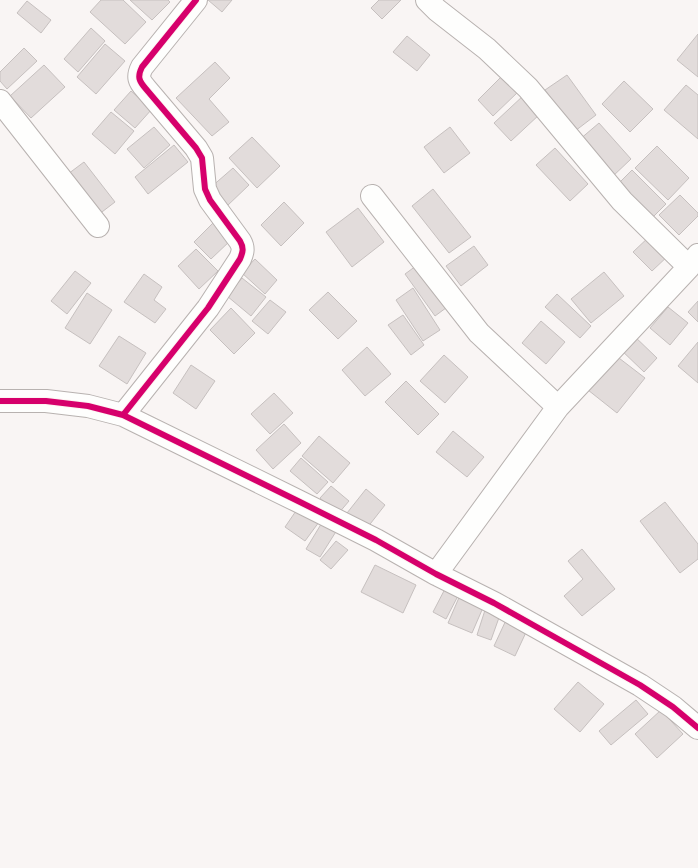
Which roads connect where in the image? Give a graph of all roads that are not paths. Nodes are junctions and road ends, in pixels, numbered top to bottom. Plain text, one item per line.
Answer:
1 (196, 0) edge
2 (427, 0) edge
3 (0, 101) edge
4 (372, 196) dead end
5 (98, 226) dead end
6 (693, 261) edge
7 (0, 401) edge
8 (558, 407) junction
9 (123, 416) junction
10 (436, 574) junction
11 (698, 728) edge

1 - 9 street
2 - 6 street
3 - 5 street
4 - 8 street
6 - 8 street
7 - 9 street
8 - 10 street
9 - 10 street
10 - 11 street

